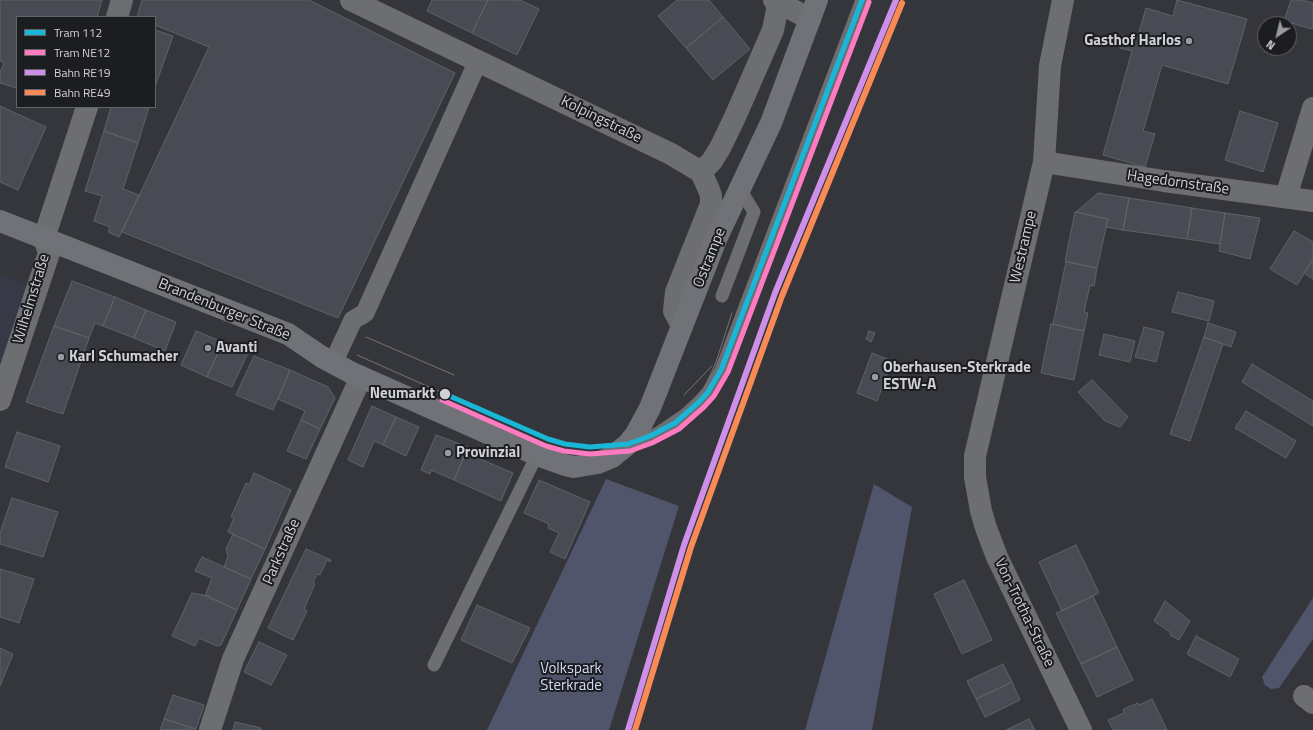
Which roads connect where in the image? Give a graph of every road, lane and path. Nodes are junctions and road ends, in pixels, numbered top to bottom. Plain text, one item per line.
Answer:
1 (122, 0) edge
2 (351, 0) edge
3 (862, 0) edge
4 (1064, 0) edge
5 (777, 1) edge
6 (813, 9) edge
7 (117, 16) edge
8 (478, 61) junction
9 (87, 108) edge
10 (1313, 108) edge
11 (1044, 162) junction
12 (701, 172) junction
13 (740, 189) junction
14 (1286, 197) junction
15 (1313, 201) edge
16 (0, 221) edge
17 (44, 238) junction
18 (722, 296) dead end
19 (682, 326) junction
20 (333, 363) junction
21 (361, 377) junction
22 (0, 400) edge
23 (619, 452) junction
24 (537, 455) junction
25 (977, 492) joint
26 (434, 665) dead end
27 (210, 730) edge
28 (1081, 730) edge

1 - 7 street
2 - 8 street, Kolpingstraße
3 - 23 lane
4 - 11 street, Westrampe
5 - 6 street
5 - 12 street
6 - 13 main road, Ostrampe
8 - 12 street, Kolpingstraße
8 - 20 street
9 - 17 street, Wilhelmstraße
10 - 14 street
11 - 14 street, Hagedornstraße
11 - 25 street, Westrampe
12 - 19 street
13 - 18 lane
13 - 19 main road, Ostrampe
14 - 15 street, Hagedornstraße
16 - 17 main road, Brandenburger Straße
17 - 20 main road, Brandenburger Straße
17 - 22 street, Wilhelmstraße
19 - 23 main road, Ostrampe
20 - 21 main road, Brandenburger Straße
21 - 24 main road, Brandenburger Straße
21 - 27 street, Parkstraße
23 - 24 main road, Brandenburger Straße
24 - 26 lane
25 - 28 street, Von-Trotha-Straße

